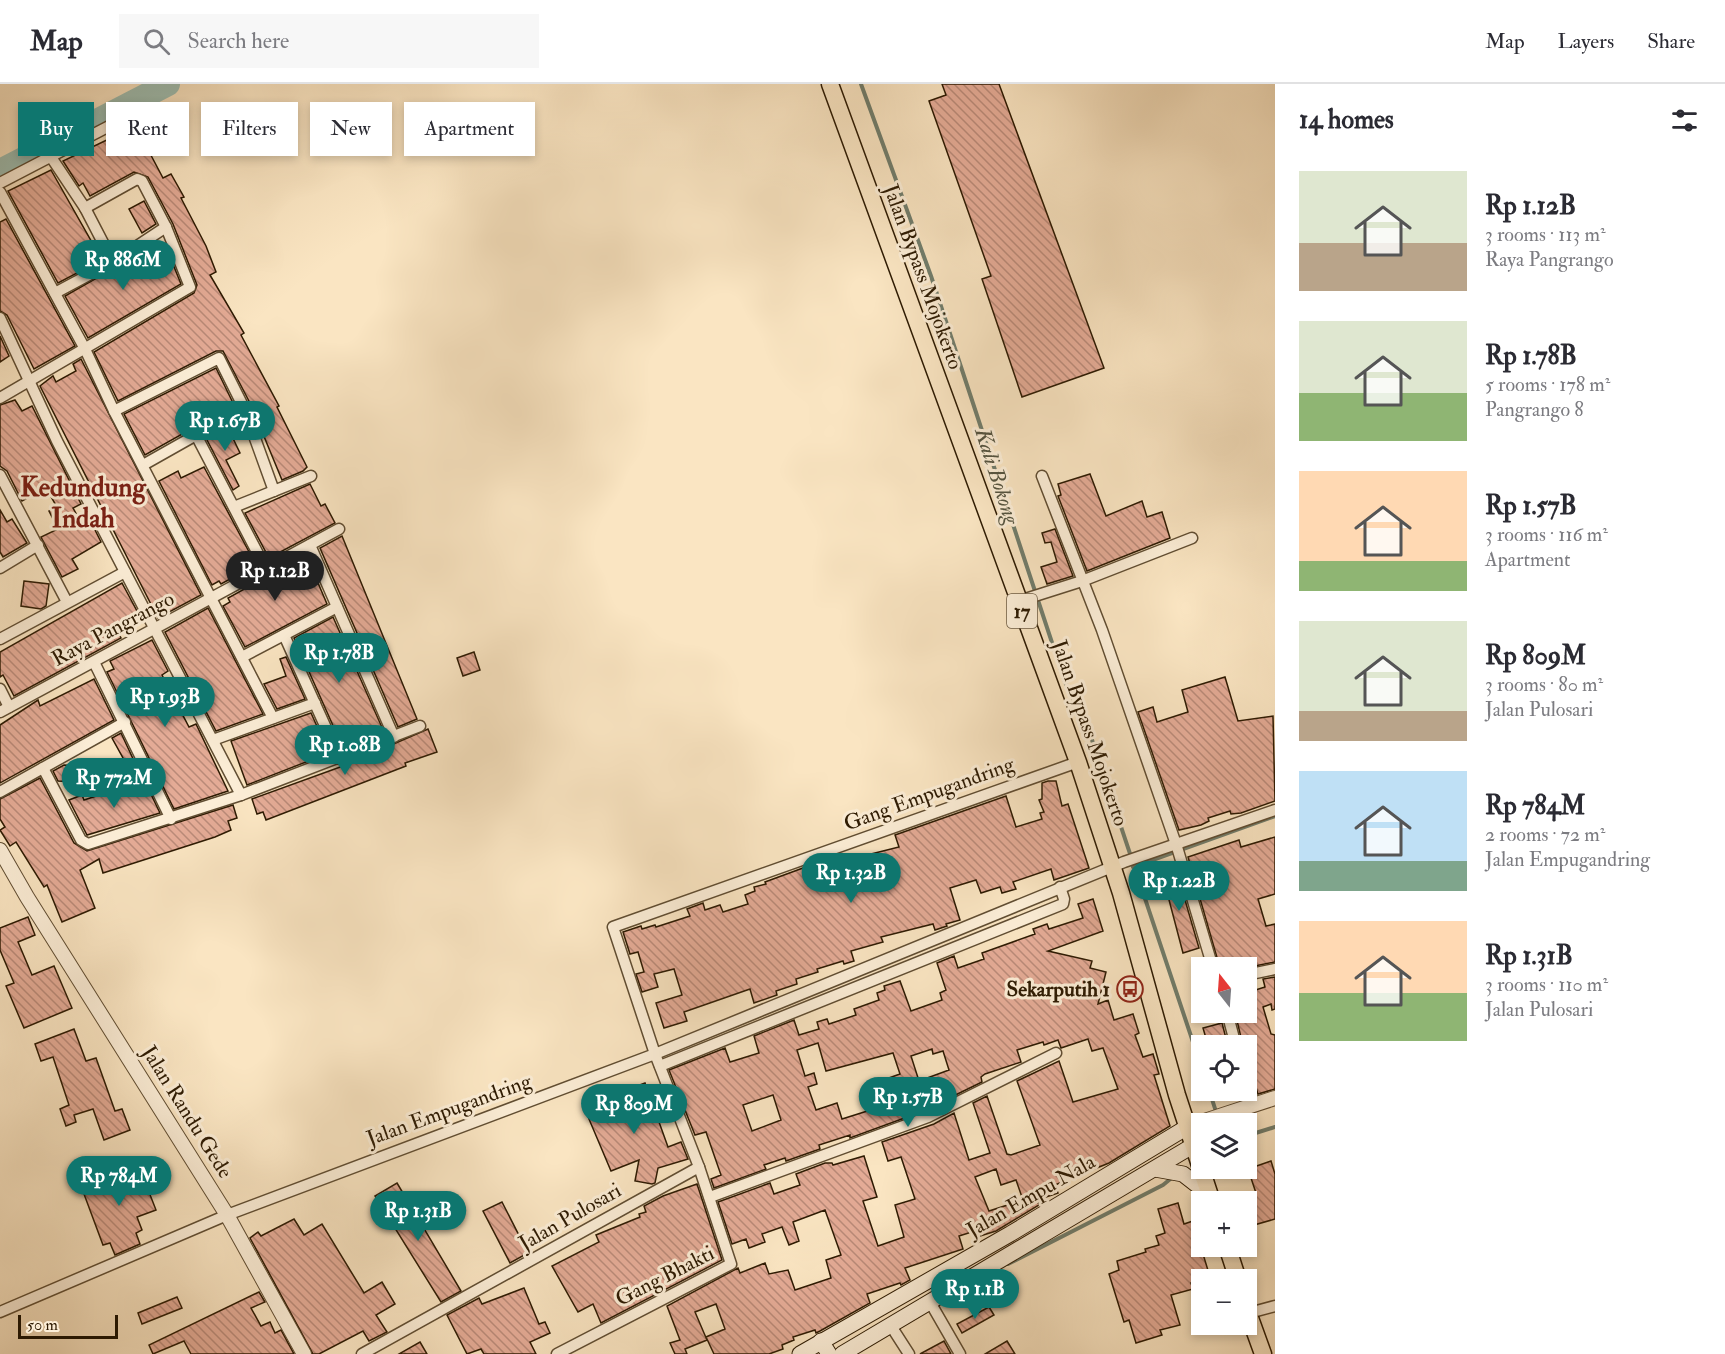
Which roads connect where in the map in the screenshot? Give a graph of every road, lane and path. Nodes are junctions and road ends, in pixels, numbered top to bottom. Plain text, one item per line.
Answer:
1 (830, 84) edge
2 (106, 128) edge
3 (51, 157) junction
4 (0, 183) edge
5 (0, 192) edge
6 (85, 208) junction
7 (166, 227) junction
8 (113, 262) junction
9 (56, 293) junction
10 (1, 323) edge
11 (85, 349) junction
12 (28, 381) junction
13 (0, 399) edge
14 (244, 408) junction
15 (114, 411) junction
16 (196, 435) junction
17 (143, 465) junction
18 (0, 475) edge
19 (311, 476) dead end
20 (1042, 476) dead end
21 (274, 491) junction
22 (234, 507) junction
23 (339, 530) dead end
24 (1191, 538) dead end
25 (38, 545) junction
26 (310, 545) junction
27 (0, 568) edge
28 (266, 569) junction
29 (125, 572) junction
30 (1082, 582) junction
31 (211, 598) junction
32 (1024, 600) junction
33 (67, 602) junction
34 (337, 608) junction
35 (156, 628) junction
36 (284, 635) junction
37 (0, 639) edge
38 (242, 657) junction
39 (94, 662) junction
40 (0, 689) edge
41 (315, 703) junction
42 (5, 710) edge
43 (273, 718) junction
44 (125, 722) junction
45 (420, 726) dead end
46 (394, 736) junction
47 (213, 740) junction
48 (340, 759) junction
49 (1078, 762) junction
50 (43, 768) junction
51 (0, 792) edge
52 (241, 795) junction
53 (1275, 810) edge
54 (171, 819) junction
55 (1177, 848) junction
56 (0, 850) edge
57 (1118, 864) junction
58 (4, 867) edge
59 (1062, 893) junction
60 (1000, 920) junction
61 (1210, 957) edge
62 (1275, 969) edge
63 (1257, 973) edge
64 (1056, 1053) dead end
65 (657, 1061) junction
66 (1275, 1098) edge
67 (1252, 1101) edge
68 (1253, 1105) junction
69 (1233, 1113) edge
70 (1191, 1132) edge
71 (1191, 1147) edge
72 (1191, 1148) edge
73 (699, 1167) junction
74 (1159, 1169) junction
75 (1203, 1191) edge
76 (710, 1197) junction
77 (230, 1220) junction
78 (1275, 1306) edge
79 (934, 1309) junction
80 (1257, 1309) edge
81 (0, 1312) edge
82 (891, 1326) junction
83 (1257, 1335) edge
84 (825, 1348) edge
85 (304, 1354) edge
86 (363, 1354) edge
87 (557, 1354) edge
88 (800, 1354) edge
89 (842, 1354) edge
90 (909, 1354) edge
91 (960, 1354) edge
92 (1263, 1354) edge

1 - 32 highway, Jalan Bypass Mojokerto / 17
2 - 3 street
3 - 4 street
3 - 6 street
5 - 9 street
6 - 7 street
6 - 8 street
7 - 8 street
7 - 11 street
8 - 9 street
9 - 11 street
10 - 12 street
11 - 12 street
11 - 15 street
12 - 13 street
12 - 29 street
14 - 15 street
14 - 16 street
14 - 21 street
15 - 17 street
16 - 17 street
16 - 22 street
17 - 31 street
18 - 25 street
19 - 21 street
20 - 30 street
21 - 22 street
22 - 28 street
23 - 26 street, Raya Pangrango
24 - 30 street
25 - 27 street
25 - 33 street
26 - 28 street, Raya Pangrango
26 - 34 street
28 - 31 street, Raya Pangrango
29 - 33 street
29 - 35 street
30 - 32 street
30 - 55 street
31 - 35 street, Raya Pangrango
31 - 38 street
32 - 49 highway, Jalan Bypass Mojokerto / 17
33 - 37 street
34 - 36 street
34 - 46 street
35 - 39 street, Raya Pangrango
35 - 47 street
36 - 38 street
36 - 41 street
38 - 43 street
39 - 42 street, Raya Pangrango
39 - 44 street
40 - 42 street
41 - 43 street
41 - 48 street
43 - 47 street
44 - 50 street
44 - 54 street
45 - 46 street
46 - 48 street
47 - 52 street
48 - 52 street
49 - 57 highway, Jalan Bypass Mojokerto / 17
49 - 65 street, Gang Empugandring
50 - 51 street
50 - 54 street
52 - 54 street
53 - 55 street
55 - 57 street
55 - 61 street
56 - 58 street, Jalan Randu Gede
57 - 59 street
57 - 70 highway, Jalan Bypass Mojokerto / 17
58 - 77 street, Jalan Randu Gede
59 - 60 street
59 - 60 street
60 - 65 street, Jalan Empugandring
62 - 63 street
64 - 76 street
65 - 73 street
65 - 77 street, Jalan Empugandring
66 - 68 street
67 - 68 street
68 - 69 street
71 - 84 main road, Jalan Empu Nala
72 - 74 main road, Jalan Empu Nala
73 - 76 street, Gang Bhakti
73 - 86 street, Jalan Pulosari
74 - 75 main road
74 - 79 main road, Jalan Empu Nala
76 - 87 street, Gang Bhakti
77 - 81 street, Jalan Empugandring
77 - 85 street, Jalan Randu Gede
78 - 80 street
79 - 82 main road, Jalan Empu Nala
79 - 91 street
82 - 89 main road, Jalan Empu Nala
82 - 90 street
83 - 92 highway
84 - 88 main road, Jalan Empu Nala

